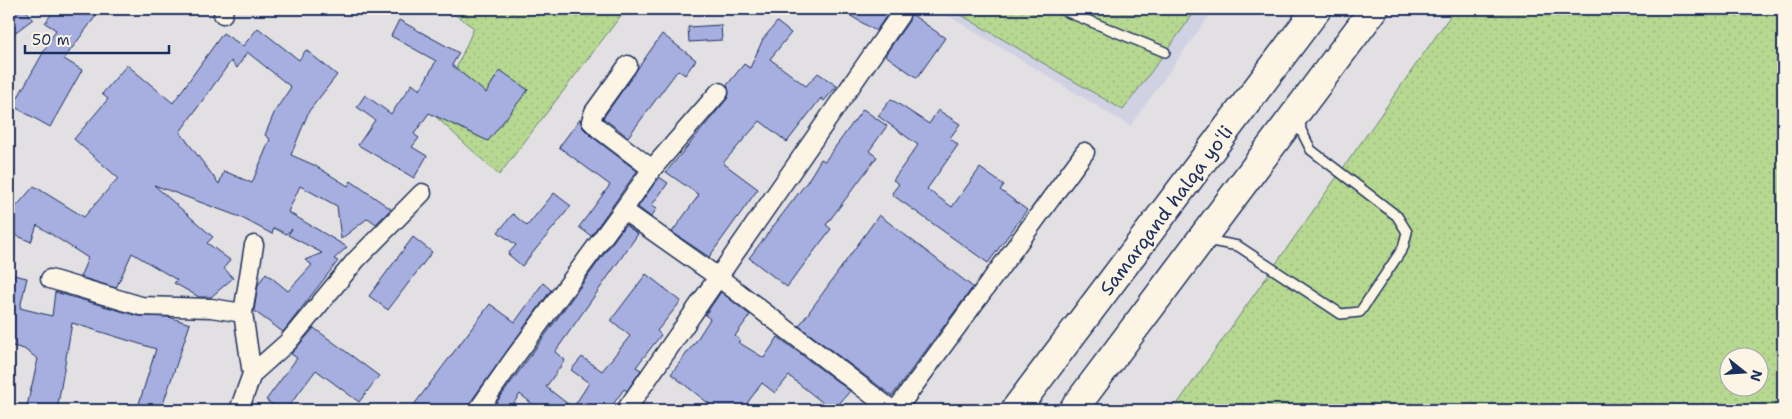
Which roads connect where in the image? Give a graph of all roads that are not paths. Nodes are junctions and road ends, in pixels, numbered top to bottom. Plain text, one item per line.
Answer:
1 (1060, 9) edge
2 (1317, 9) edge
3 (1374, 9) edge
4 (900, 15) dead end
5 (1166, 52) dead end
6 (628, 65) dead end
7 (719, 92) dead end
8 (1299, 108) junction
9 (1085, 152) dead end
10 (652, 169) junction
11 (422, 193) dead end
12 (623, 210) junction
13 (1201, 239) junction
14 (254, 245) dead end
15 (718, 277) junction
16 (50, 279) dead end
17 (243, 313) junction
18 (252, 374) junction
19 (239, 410) edge
20 (478, 410) edge
21 (626, 410) edge
22 (892, 410) edge
23 (896, 410) edge
24 (1015, 410) edge
25 (1073, 410) edge

1 - 5 lane
2 - 24 highway, Samarqand halqa yoʻli
3 - 8 highway
4 - 15 street
6 - 10 street
7 - 10 street
8 - 13 highway
8 - 13 lane
9 - 23 street
10 - 12 street
11 - 18 street
12 - 15 street
12 - 20 street
13 - 25 highway
14 - 17 street
15 - 21 street
15 - 22 street
16 - 17 street
17 - 18 street
18 - 19 street

